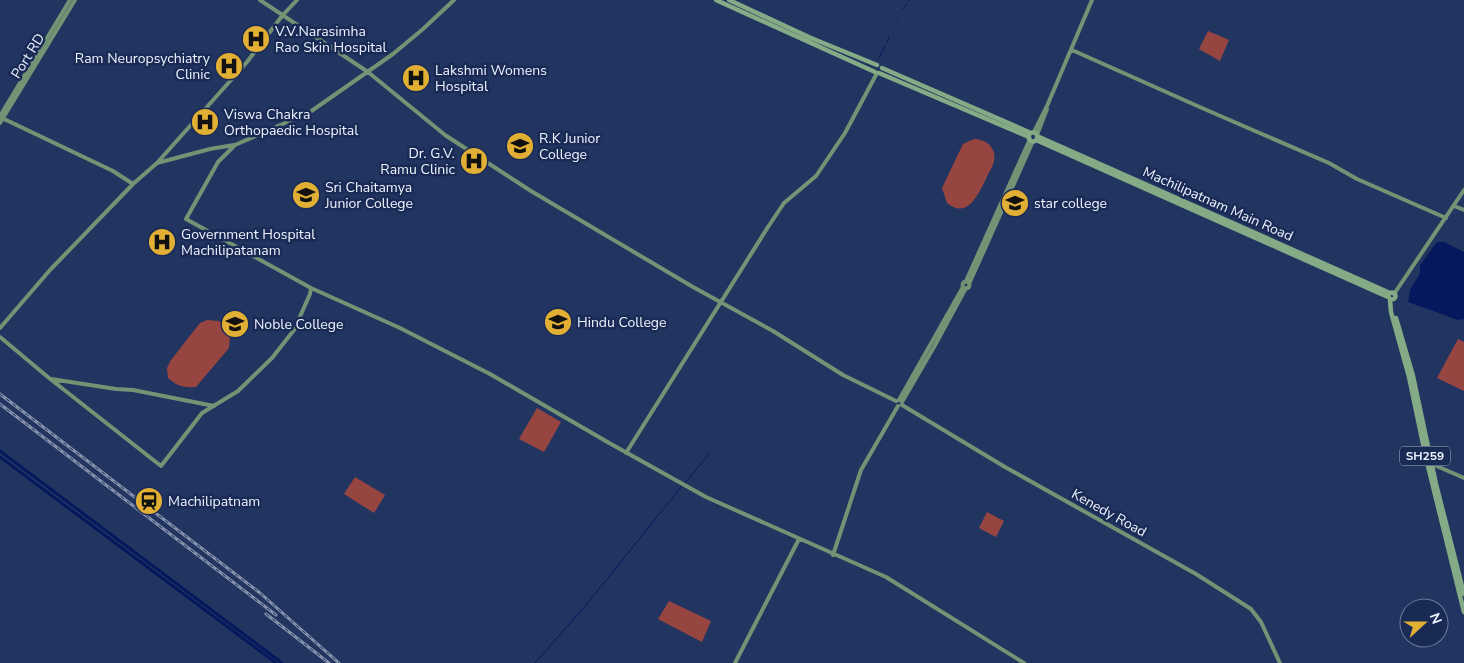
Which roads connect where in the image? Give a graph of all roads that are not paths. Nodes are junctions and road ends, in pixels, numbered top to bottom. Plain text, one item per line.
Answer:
1 (70, 0) edge
2 (75, 0) edge
3 (260, 0) edge
4 (297, 0) edge
5 (454, 0) edge
6 (716, 0) edge
7 (729, 0) edge
8 (1092, 0) edge
9 (282, 16) junction
10 (1072, 50) junction
11 (878, 70) junction
12 (368, 72) junction
13 (1, 119) edge
14 (1033, 136) junction
15 (235, 145) junction
16 (157, 163) junction
17 (132, 184) junction
18 (1464, 190) edge
19 (1454, 206) junction
20 (1464, 210) edge
21 (1446, 218) junction
22 (311, 288) junction
23 (1391, 297) junction
24 (721, 302) junction
25 (0, 328) edge
26 (0, 338) edge
27 (49, 378) junction
28 (899, 403) junction
29 (215, 406) junction
30 (626, 453) junction
31 (1432, 464) junction
32 (1464, 478) edge
33 (799, 539) junction
34 (833, 554) junction
35 (1464, 594) edge
36 (1464, 612) edge
37 (734, 663) edge
38 (1024, 663) edge
39 (1280, 663) edge

1 - 13 street
2 - 13 street, Port RD
3 - 9 street, Kenedy Road
4 - 9 street
5 - 12 street
6 - 11 main road, Machilipatnam Main Road
7 - 11 main road, Machilipatnam Main Road
8 - 10 street
9 - 12 street, Kenedy Road
9 - 16 street
10 - 14 street
10 - 21 street
11 - 14 main road, Machilipatnam Main Road
11 - 24 street
12 - 15 street
12 - 24 street, Kenedy Road
13 - 17 street
14 - 23 main road, Machilipatnam Main Road
14 - 28 street
15 - 16 street
15 - 22 street
16 - 17 street
17 - 25 street
18 - 19 street
19 - 20 street
19 - 21 street
21 - 23 street
22 - 29 street
22 - 30 street
23 - 31 main road, SH259
23 - 36 main road, SH259
24 - 28 street, Kenedy Road
24 - 30 street
26 - 27 street
27 - 29 street
27 - 29 street
28 - 34 street
28 - 39 street, Kenedy Road
30 - 33 street
31 - 32 street
31 - 35 main road, SH259
33 - 34 street
33 - 37 street
34 - 38 street

